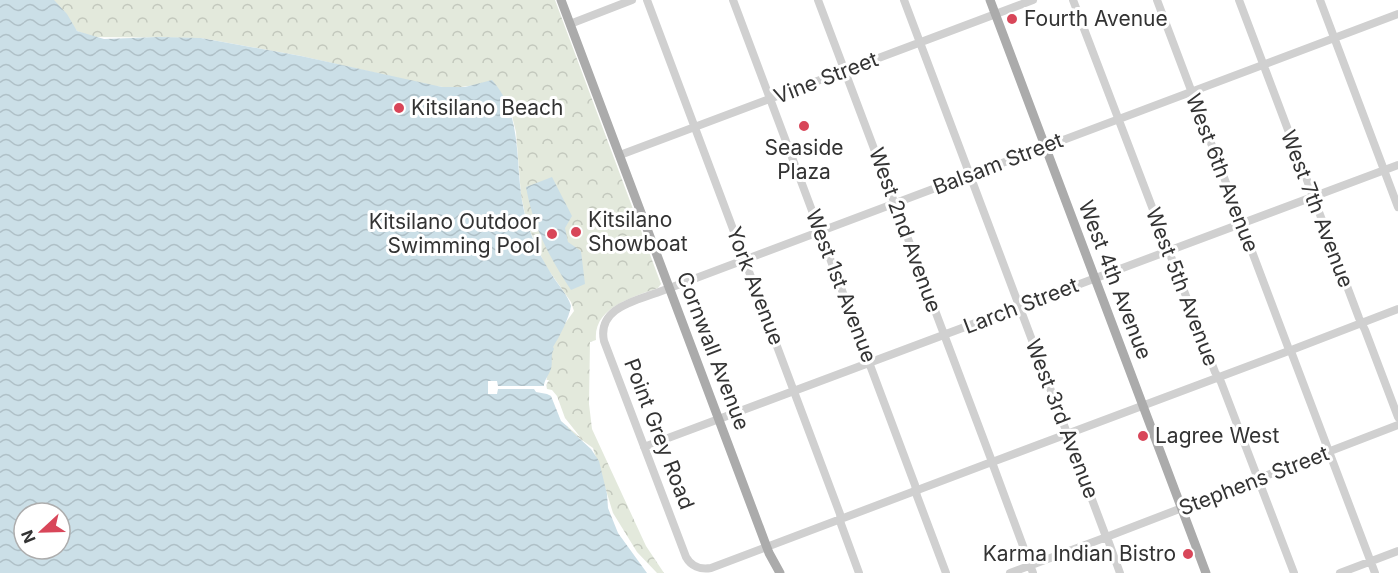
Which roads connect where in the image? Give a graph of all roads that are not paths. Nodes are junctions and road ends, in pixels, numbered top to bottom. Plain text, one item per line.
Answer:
1 (561, 0) edge
2 (632, 0) edge
3 (647, 0) edge
4 (733, 0) edge
5 (818, 0) edge
6 (904, 0) edge
7 (990, 0) edge
8 (1033, 0) edge
9 (1073, 0) edge
10 (1157, 0) edge
11 (1239, 0) edge
12 (1320, 0) edge
13 (996, 14) junction
14 (1398, 14) edge
15 (570, 24) junction
16 (1334, 38) junction
17 (920, 42) junction
18 (1263, 65) junction
19 (845, 71) junction
20 (1192, 91) junction
21 (771, 99) junction
22 (1118, 120) junction
23 (694, 127) junction
24 (1046, 147) junction
25 (620, 155) junction
26 (1398, 165) edge
27 (1384, 170) junction
28 (971, 175) junction
29 (1313, 197) junction
30 (895, 203) junction
31 (1398, 207) edge
32 (1241, 224) junction
33 (820, 231) junction
34 (1168, 251) junction
35 (745, 260) junction
36 (1095, 279) junction
37 (670, 288) junction
38 (1020, 307) junction
39 (1398, 309) edge
40 (1361, 323) junction
41 (605, 324) joint
42 (944, 336) junction
43 (1290, 350) junction
44 (870, 363) junction
45 (1218, 377) junction
46 (795, 392) junction
47 (1143, 405) junction
48 (1398, 417) edge
49 (719, 419) junction
50 (1398, 425) edge
51 (1068, 434) junction
52 (644, 447) junction
53 (1329, 452) junction
54 (992, 462) junction
55 (1258, 478) junction
56 (916, 491) junction
57 (1182, 508) junction
58 (840, 519) junction
59 (1107, 537) junction
60 (767, 547) junction
61 (1398, 551) edge
62 (1371, 561) junction
63 (1032, 569) edge
64 (780, 573) edge
65 (859, 573) edge
66 (946, 573) edge
67 (1010, 573) edge
68 (1120, 573) edge
69 (1206, 573) edge
70 (1294, 573) edge
71 (1340, 573) edge
72 (1375, 573) edge

1 - 15 main road, Cornwall Avenue
2 - 15 street
3 - 23 street, York Avenue
4 - 21 street, West 1st Avenue
5 - 19 street, West 2nd Avenue
6 - 17 street, West 3rd Avenue
7 - 13 main road, West 4th Avenue
8 - 13 street, Vine Street
9 - 22 street, West 5th Avenue
10 - 20 street, West 6th Avenue
11 - 18 street, West 7th Avenue
12 - 16 street
13 - 17 street, Vine Street
13 - 24 main road, West 4th Avenue
14 - 16 street, Balsam Street
15 - 25 main road, Cornwall Avenue
16 - 18 street, Balsam Street
16 - 27 street
17 - 19 street, Vine Street
17 - 28 street, West 3rd Avenue
18 - 20 street, Balsam Street
18 - 29 street, West 7th Avenue
19 - 21 street, Vine Street
19 - 30 street, West 2nd Avenue
20 - 22 street, Balsam Street
20 - 32 street, West 6th Avenue
21 - 23 street, Vine Street
21 - 33 street, West 1st Avenue
22 - 24 street, Balsam Street
22 - 34 street, West 5th Avenue
23 - 25 street, Vine Street
23 - 35 street, York Avenue
24 - 28 street, Balsam Street
24 - 36 main road, West 4th Avenue
25 - 37 main road, Cornwall Avenue
26 - 27 street, Larch Street
27 - 29 street, Larch Street
27 - 31 street
28 - 30 street, Balsam Street
28 - 38 street, West 3rd Avenue
29 - 32 street, Larch Street
29 - 40 street, West 7th Avenue
30 - 33 street, Balsam Street
30 - 42 street, West 2nd Avenue
32 - 34 street, Larch Street
32 - 43 street, West 6th Avenue
33 - 35 street, Balsam Street
33 - 44 street, West 1st Avenue
34 - 36 street, Larch Street
34 - 45 street, West 5th Avenue
35 - 37 street, Balsam Street
35 - 46 street, York Avenue
36 - 38 street, Larch Street
36 - 47 main road, West 4th Avenue
37 - 41 street, Balsam Street
37 - 49 main road, Cornwall Avenue
38 - 42 street, Larch Street
38 - 51 street, West 3rd Avenue
39 - 40 street
40 - 43 street
40 - 48 street, West 7th Avenue
41 - 52 street, Point Grey Road
42 - 44 street, Larch Street
42 - 54 street, West 2nd Avenue
43 - 45 street
43 - 53 street, West 6th Avenue
44 - 46 street, Larch Street
44 - 56 street, West 1st Avenue
45 - 47 street
45 - 55 street, West 5th Avenue
46 - 49 street, Larch Street
46 - 58 street, York Avenue
47 - 51 street
47 - 57 main road, West 4th Avenue
49 - 52 street, Larch Street
49 - 60 main road, Cornwall Avenue
50 - 53 street, Stephens Street
51 - 54 street
51 - 59 street, West 3rd Avenue
52 - 60 street, Point Grey Road
53 - 55 street, Stephens Street
53 - 62 street, West 6th Avenue
54 - 56 street
54 - 63 street, West 2nd Avenue
55 - 57 street, Stephens Street
55 - 70 street, West 5th Avenue
56 - 58 street
56 - 66 street, West 1st Avenue
57 - 59 street, Stephens Street
57 - 69 main road, West 4th Avenue
58 - 60 street
58 - 65 street, York Avenue
59 - 63 street, Stephens Street
59 - 68 street, West 3rd Avenue
60 - 64 main road
61 - 62 street
62 - 71 street
62 - 72 street, West 6th Avenue
63 - 67 street, Stephens Street

